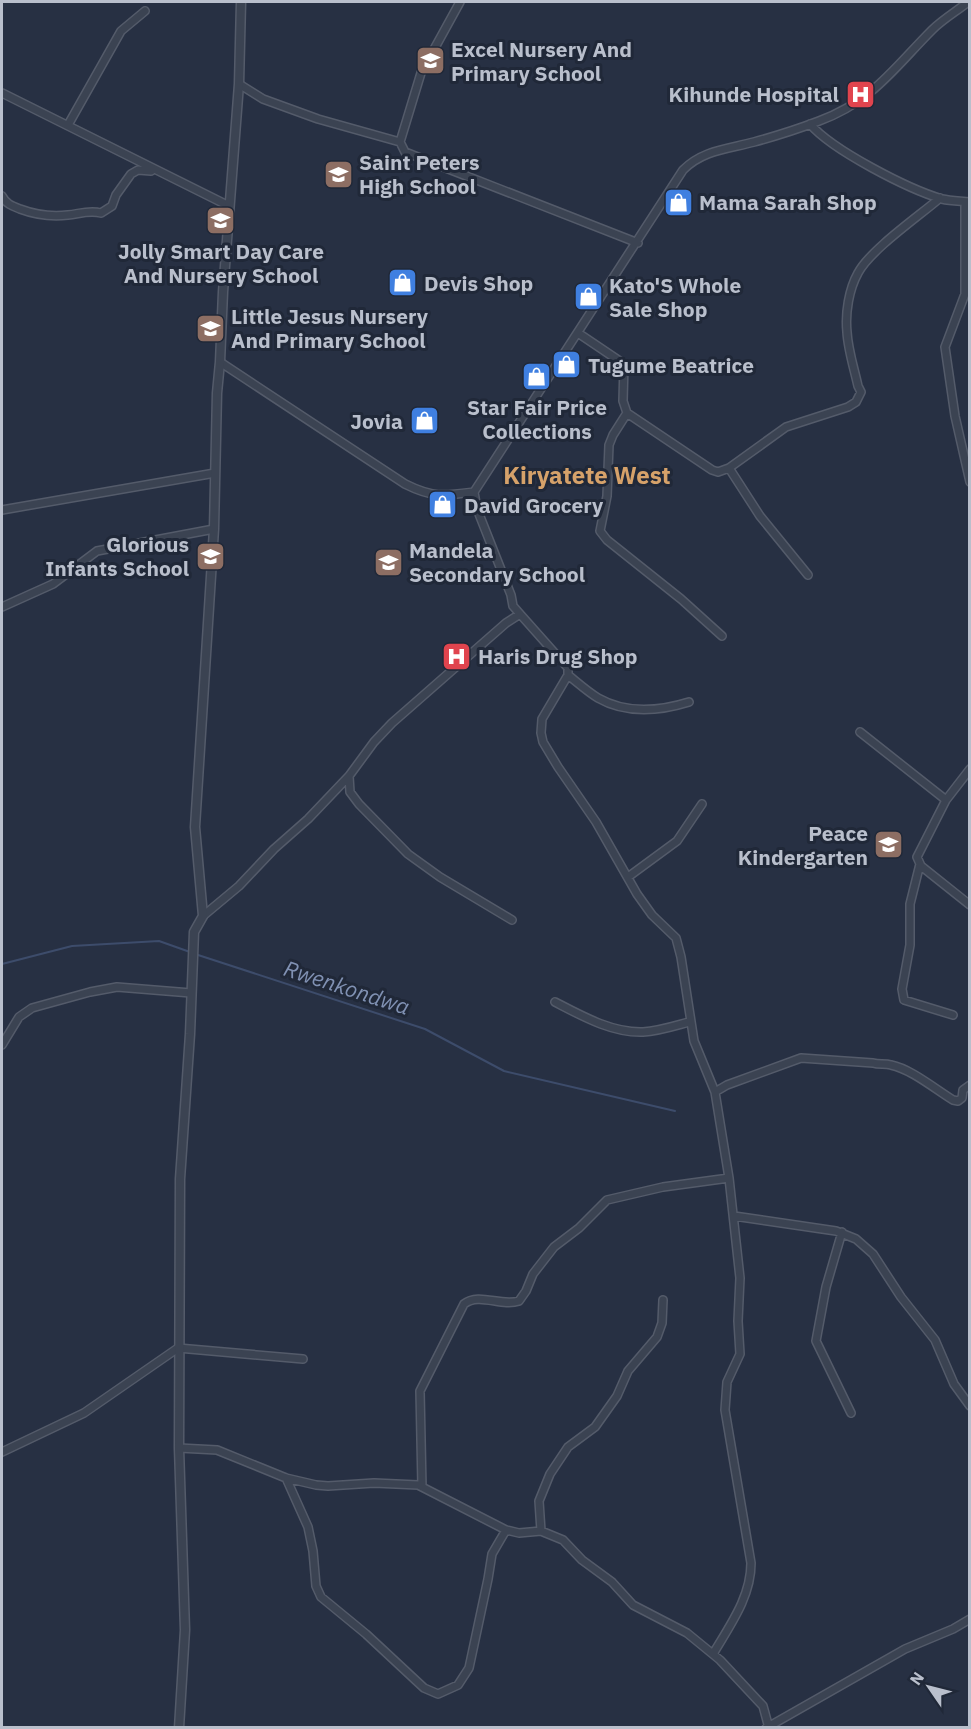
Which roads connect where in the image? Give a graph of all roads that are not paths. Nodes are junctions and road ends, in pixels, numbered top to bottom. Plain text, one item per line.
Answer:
1 (241, 2) edge
2 (459, 2) edge
3 (968, 3) edge
4 (145, 11) dead end
5 (239, 84) junction
6 (2, 93) edge
7 (68, 124) junction
8 (810, 124) junction
9 (400, 142) junction
10 (156, 171) junction
11 (2, 196) edge
12 (940, 198) junction
13 (967, 202) edge
14 (229, 206) junction
15 (638, 243) junction
16 (578, 333) junction
17 (220, 362) junction
18 (627, 413) junction
19 (729, 468) junction
20 (215, 473) junction
21 (969, 482) edge
22 (474, 492) junction
23 (2, 510) edge
24 (214, 529) junction
25 (808, 575) dead end
26 (2, 607) edge
27 (520, 614) junction
28 (722, 636) dead end
29 (568, 675) junction
30 (689, 702) dead end
31 (860, 732) dead end
32 (969, 769) edge
33 (349, 776) junction
34 (946, 800) junction
35 (702, 804) dead end
36 (920, 864) junction
37 (628, 878) junction
38 (969, 905) edge
39 (202, 916) junction
40 (512, 920) dead end
41 (191, 993) junction
42 (555, 1002) dead end
43 (953, 1015) dead end
44 (689, 1022) junction
45 (2, 1045) edge
46 (969, 1085) edge
47 (715, 1092) junction
48 (729, 1178) junction
49 (734, 1216) junction
50 (842, 1232) junction
51 (663, 1300) dead end
52 (178, 1348) junction
53 (303, 1359) dead end
54 (969, 1406) edge
55 (851, 1413) dead end
56 (178, 1448) junction
57 (2, 1452) edge
58 (286, 1478) junction
59 (422, 1486) junction
60 (506, 1530) junction
61 (541, 1531) junction
62 (969, 1619) edge
63 (713, 1654) junction
64 (768, 1727) edge
65 (179, 1728) edge

1 - 5 street
2 - 9 street
3 - 8 street
4 - 7 street
5 - 9 street
5 - 14 street
6 - 7 street
7 - 10 street
8 - 12 street
8 - 15 street
9 - 15 street
10 - 11 street
10 - 14 street
12 - 13 street
12 - 19 street
13 - 21 street
14 - 17 street
15 - 16 street
16 - 18 street
16 - 22 street
17 - 20 street
17 - 22 street
18 - 19 street
18 - 28 street
19 - 25 street
20 - 23 street
20 - 24 street
22 - 27 street
24 - 26 street
24 - 39 street
27 - 29 street
27 - 33 street
29 - 30 street
29 - 37 street
31 - 34 street
32 - 34 street
33 - 39 street
33 - 40 street
34 - 36 street
35 - 37 street
36 - 38 street
36 - 43 street
37 - 44 street
39 - 41 street
41 - 45 street
41 - 52 street
42 - 44 street
44 - 47 street
46 - 47 street
47 - 48 street
48 - 49 street
48 - 59 street
49 - 50 street
49 - 63 street
50 - 54 street
50 - 55 street
51 - 61 street
52 - 53 street
52 - 56 street
52 - 57 street
56 - 58 street
56 - 65 street
58 - 59 street
58 - 60 street
59 - 60 street
60 - 61 street
61 - 63 street
62 - 64 street
63 - 64 street

